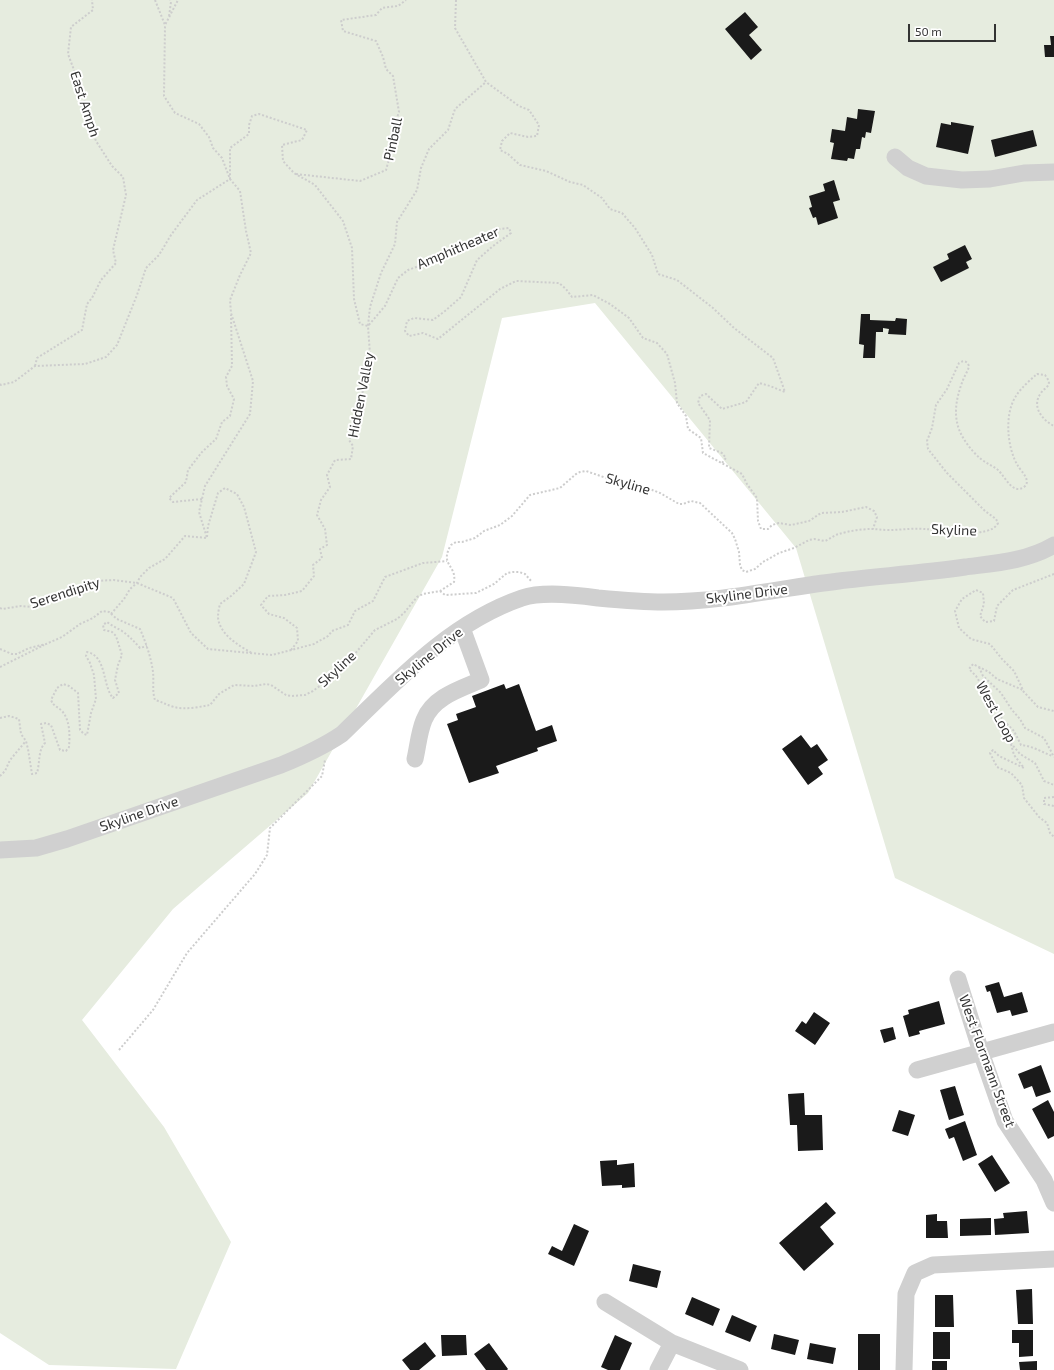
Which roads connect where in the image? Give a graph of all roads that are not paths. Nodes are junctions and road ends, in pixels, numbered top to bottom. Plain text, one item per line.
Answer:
1 (894, 157) dead end
2 (1054, 172) edge
3 (1054, 545) edge
4 (462, 628) junction
5 (415, 759) dead end
6 (0, 850) edge
7 (958, 979) dead end
8 (1054, 1032) edge
9 (981, 1052) junction
10 (917, 1070) dead end
11 (1054, 1203) edge
12 (1054, 1259) edge
13 (605, 1302) dead end
14 (672, 1343) junction
15 (658, 1370) edge
16 (740, 1370) edge
17 (904, 1370) edge

1 - 2 street
3 - 4 street, Skyline Drive
4 - 5 street
4 - 6 street, Skyline Drive
7 - 9 street, West Flormann Street
8 - 9 street
9 - 10 street
9 - 11 street, West Flormann Street
12 - 17 street
13 - 14 street
14 - 15 street
14 - 16 street

